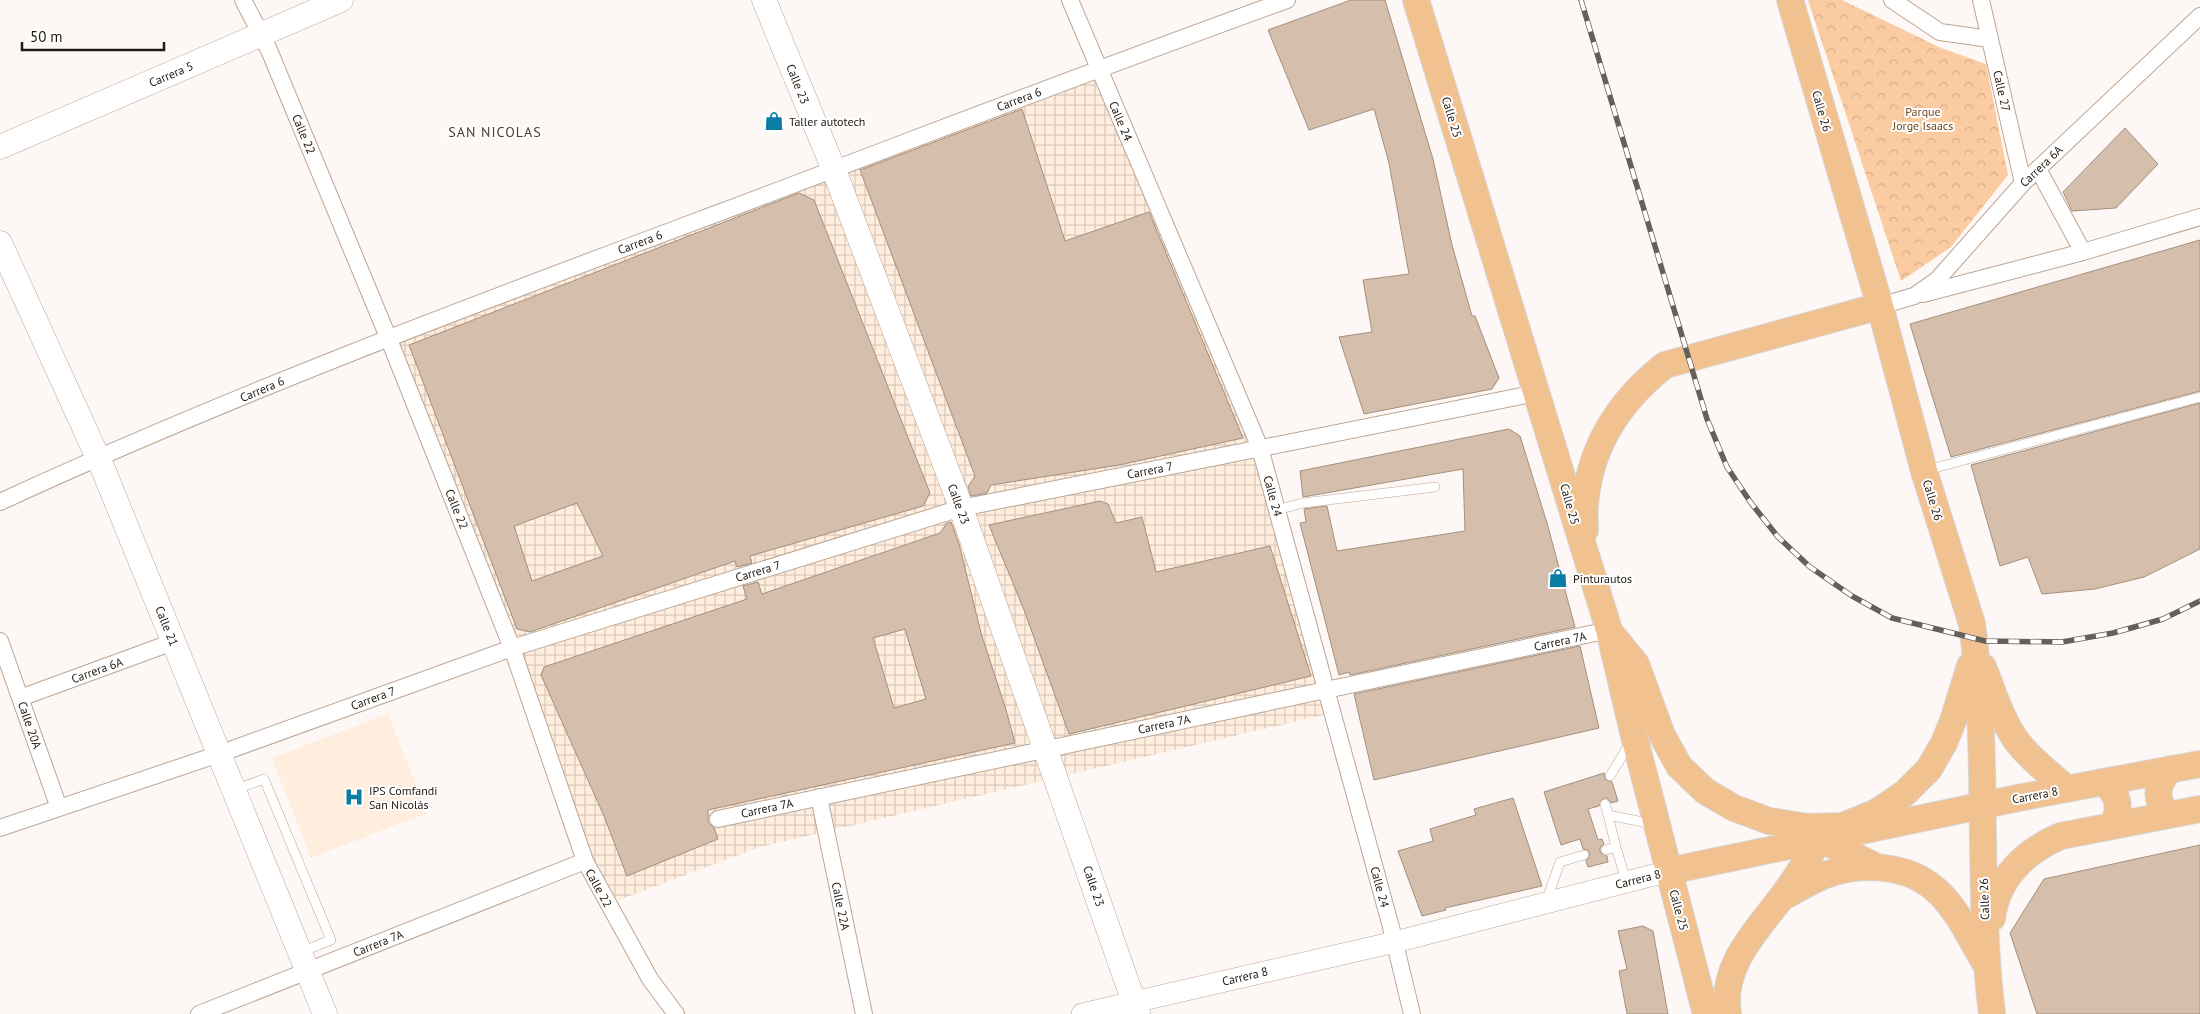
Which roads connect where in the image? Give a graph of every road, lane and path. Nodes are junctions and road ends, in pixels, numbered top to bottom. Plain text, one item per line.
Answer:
1 (243, 0) edge
2 (341, 0) edge
3 (764, 0) edge
4 (1070, 0) edge
5 (1287, 0) edge
6 (1416, 0) edge
7 (1790, 0) edge
8 (1892, 0) edge
9 (1981, 0) edge
10 (2200, 16) edge
11 (262, 34) junction
12 (1990, 38) junction
13 (1099, 68) junction
14 (0, 147) edge
15 (2038, 169) junction
16 (834, 170) junction
17 (2023, 183) junction
18 (2200, 217) edge
19 (0, 243) edge
20 (2083, 252) junction
21 (1914, 296) junction
22 (1880, 306) junction
23 (388, 337) junction
24 (1537, 392) junction
25 (2200, 397) edge
26 (1260, 448) junction
27 (98, 457) junction
28 (1924, 471) junction
29 (1435, 487) dead end
30 (0, 502) edge
31 (961, 508) junction
32 (1276, 510) junction
33 (1587, 560) junction
34 (1609, 630) junction
35 (0, 641) edge
36 (173, 642) junction
37 (512, 648) junction
38 (1975, 650) junction
39 (1326, 690) junction
40 (20, 698) junction
41 (1634, 736) junction
42 (1046, 748) junction
43 (219, 754) junction
44 (2200, 764) edge
45 (2170, 769) junction
46 (1610, 776) dead end
47 (2102, 782) junction
48 (2067, 789) junction
49 (234, 790) junction
50 (819, 797) junction
51 (1605, 804) dead end
52 (1983, 806) junction
53 (59, 808) junction
54 (2200, 809) edge
55 (1608, 815) junction
56 (2168, 815) junction
57 (718, 819) dead end
58 (1659, 825) junction
59 (2112, 826) junction
60 (0, 828) edge
61 (1820, 840) junction
62 (1616, 847) junction
63 (1606, 850) dead end
64 (1584, 856) dead end
65 (585, 862) junction
66 (1877, 867) junction
67 (1669, 871) junction
68 (1626, 881) junction
69 (1782, 898) junction
70 (1546, 902) junction
71 (1395, 942) junction
72 (304, 962) junction
73 (1986, 964) junction
74 (1136, 1008) edge
75 (199, 1014) edge
76 (324, 1014) edge
77 (676, 1014) edge
78 (864, 1014) edge
79 (1082, 1014) edge
80 (1412, 1014) edge
81 (1706, 1014) edge
82 (1728, 1014) edge
83 (1992, 1014) edge

1 - 11 street, Calle 22
2 - 11 main road, Carrera 5
3 - 16 main road, Calle 23
4 - 13 street, Calle 24
5 - 13 street, Carrera 6
6 - 24 main road, Calle 25
7 - 22 main road, Calle 26
8 - 12 street
9 - 12 street, Calle 27
10 - 15 street, Carrera 6A
11 - 14 main road, Carrera 5
11 - 23 street, Calle 22
12 - 17 street, Calle 27
13 - 16 street, Carrera 6
13 - 26 street, Calle 24
15 - 17 street, Carrera 6A
15 - 20 street
16 - 23 street, Carrera 6
16 - 31 main road, Calle 23
17 - 21 street, Carrera 6A
18 - 20 street
19 - 27 main road, Calle 21
20 - 21 street
21 - 22 street, Carrera 6A
22 - 28 main road, Calle 26
22 - 33 main road
23 - 27 street, Carrera 6
23 - 37 street, Calle 22
24 - 26 street, Carrera 7
24 - 33 main road, Calle 25
25 - 28 lane
26 - 31 street, Carrera 7
26 - 32 street, Calle 24
27 - 30 street, Carrera 6
27 - 36 main road, Calle 21
28 - 38 main road, Calle 26
29 - 32 lane
31 - 37 street, Carrera 7
31 - 42 main road, Calle 23
32 - 39 street, Calle 24
33 - 34 main road, Calle 25
34 - 38 main road
34 - 39 street, Carrera 7A
34 - 41 main road, Calle 25
35 - 40 street, Calle 20A
36 - 40 street, Carrera 6A
36 - 43 main road, Calle 21
37 - 43 street, Carrera 7
37 - 65 street, Calle 22
38 - 48 main road
38 - 52 main road, Calle 26
39 - 42 street, Carrera 7A
39 - 71 street, Calle 24
40 - 53 street, Calle 20A
41 - 46 lane
41 - 58 main road, Calle 25
42 - 50 street, Carrera 7A
42 - 74 main road, Calle 23
43 - 49 main road, Calle 21
43 - 53 street, Carrera 7
44 - 45 main road, Carrera 8
45 - 47 main road, Carrera 8
45 - 56 main road
47 - 48 main road, Carrera 8
47 - 59 main road
48 - 52 main road, Carrera 8
49 - 72 main road, Calle 21
49 - 72 lane
50 - 57 street, Carrera 7A
50 - 78 street, Calle 22A
51 - 55 lane
52 - 61 main road, Carrera 8
52 - 73 main road, Calle 26
53 - 60 street, Carrera 7
54 - 56 main road
55 - 58 lane
55 - 62 lane
56 - 59 main road
58 - 67 main road, Calle 25
59 - 73 main road
61 - 66 main road
61 - 67 main road, Carrera 8
61 - 69 main road
62 - 63 lane
62 - 68 lane
64 - 70 lane
65 - 72 street, Carrera 7A
65 - 77 street, Calle 22
66 - 69 main road
66 - 73 main road
67 - 68 street, Carrera 8
67 - 81 main road, Calle 25
68 - 70 street, Carrera 8
69 - 82 main road
70 - 71 street, Carrera 8
71 - 74 street, Carrera 8
71 - 80 street, Calle 24
72 - 75 street, Carrera 7A
72 - 76 main road, Calle 21
73 - 83 main road, Calle 26
74 - 79 street, Carrera 8

